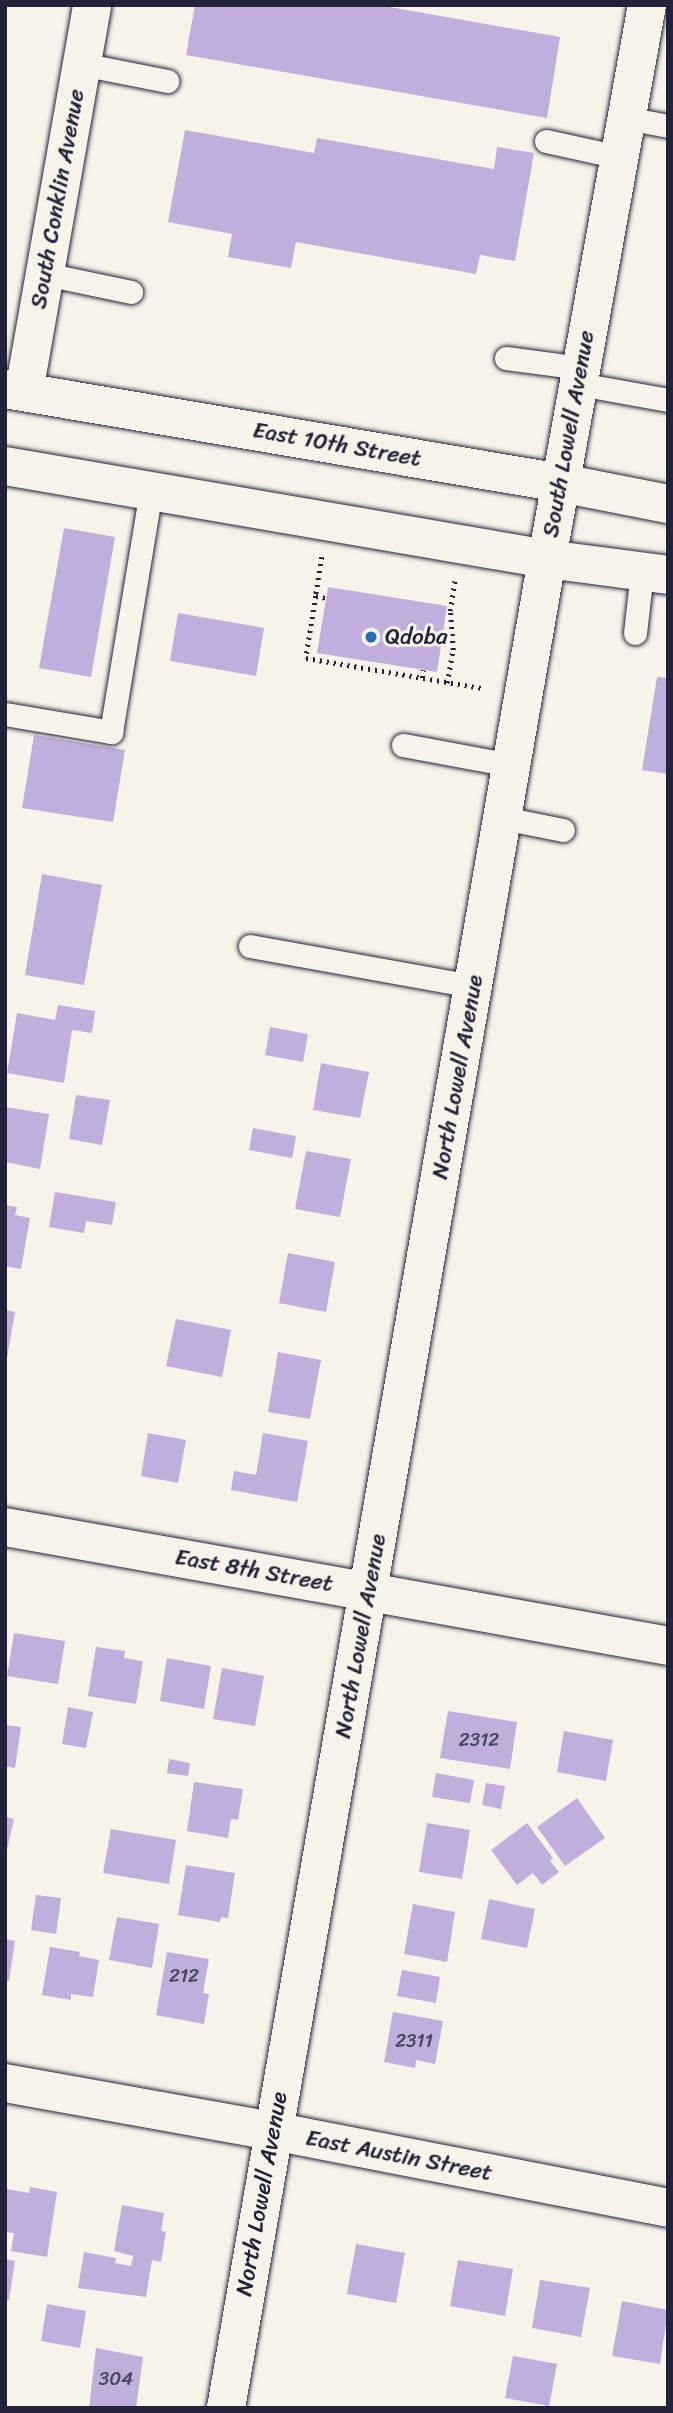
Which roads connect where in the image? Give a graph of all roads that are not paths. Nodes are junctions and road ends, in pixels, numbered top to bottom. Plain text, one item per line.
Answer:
1 (92, 5) edge
2 (647, 5) edge
3 (81, 64) junction
4 (167, 81) dead end
5 (626, 118) junction
6 (668, 126) edge
7 (546, 141) dead end
8 (620, 157) junction
9 (45, 274) junction
10 (131, 292) dead end
11 (506, 358) dead end
12 (580, 376) junction
13 (15, 391) edge
14 (668, 400) edge
15 (7, 473) edge
16 (561, 483) junction
17 (151, 491) junction
18 (668, 504) edge
19 (547, 559) junction
20 (655, 574) edge
21 (635, 633) dead end
22 (5, 714) edge
23 (403, 746) dead end
24 (511, 765) junction
25 (502, 818) junction
26 (563, 830) dead end
27 (495, 863) joint
28 (250, 946) dead end
29 (473, 986) junction
30 (5, 1527) edge
31 (369, 1592) junction
32 (668, 1646) edge
33 (5, 2083) edge
34 (273, 2131) junction
35 (668, 2208) edge
36 (226, 2408) edge

1 - 3 street, South Conklin Avenue
2 - 5 street, South Lowell Avenue
3 - 4 lane
3 - 9 street, South Conklin Avenue
5 - 6 lane
5 - 8 street, South Lowell Avenue
7 - 8 lane
8 - 12 street, South Lowell Avenue
9 - 10 lane
9 - 13 street, South Conklin Avenue
11 - 12 lane
12 - 14 lane
12 - 16 street, South Lowell Avenue
13 - 16 street, East 10th Street
15 - 17 street
16 - 18 street, East 10th Street
16 - 19 street, South Lowell Avenue
17 - 19 street
17 - 22 lane
19 - 20 street
19 - 24 street, South Lowell Avenue
20 - 21 lane
23 - 24 lane
24 - 25 street, South Lowell Avenue
25 - 26 lane
25 - 27 street, South Lowell Avenue
27 - 29 street, North Lowell Avenue
28 - 29 lane
29 - 31 street, North Lowell Avenue
30 - 31 street, East 8th Street
31 - 32 street, East 8th Street
31 - 34 street, North Lowell Avenue
33 - 34 street, East Austin Street
34 - 35 street, East Austin Street
34 - 36 street, North Lowell Avenue

